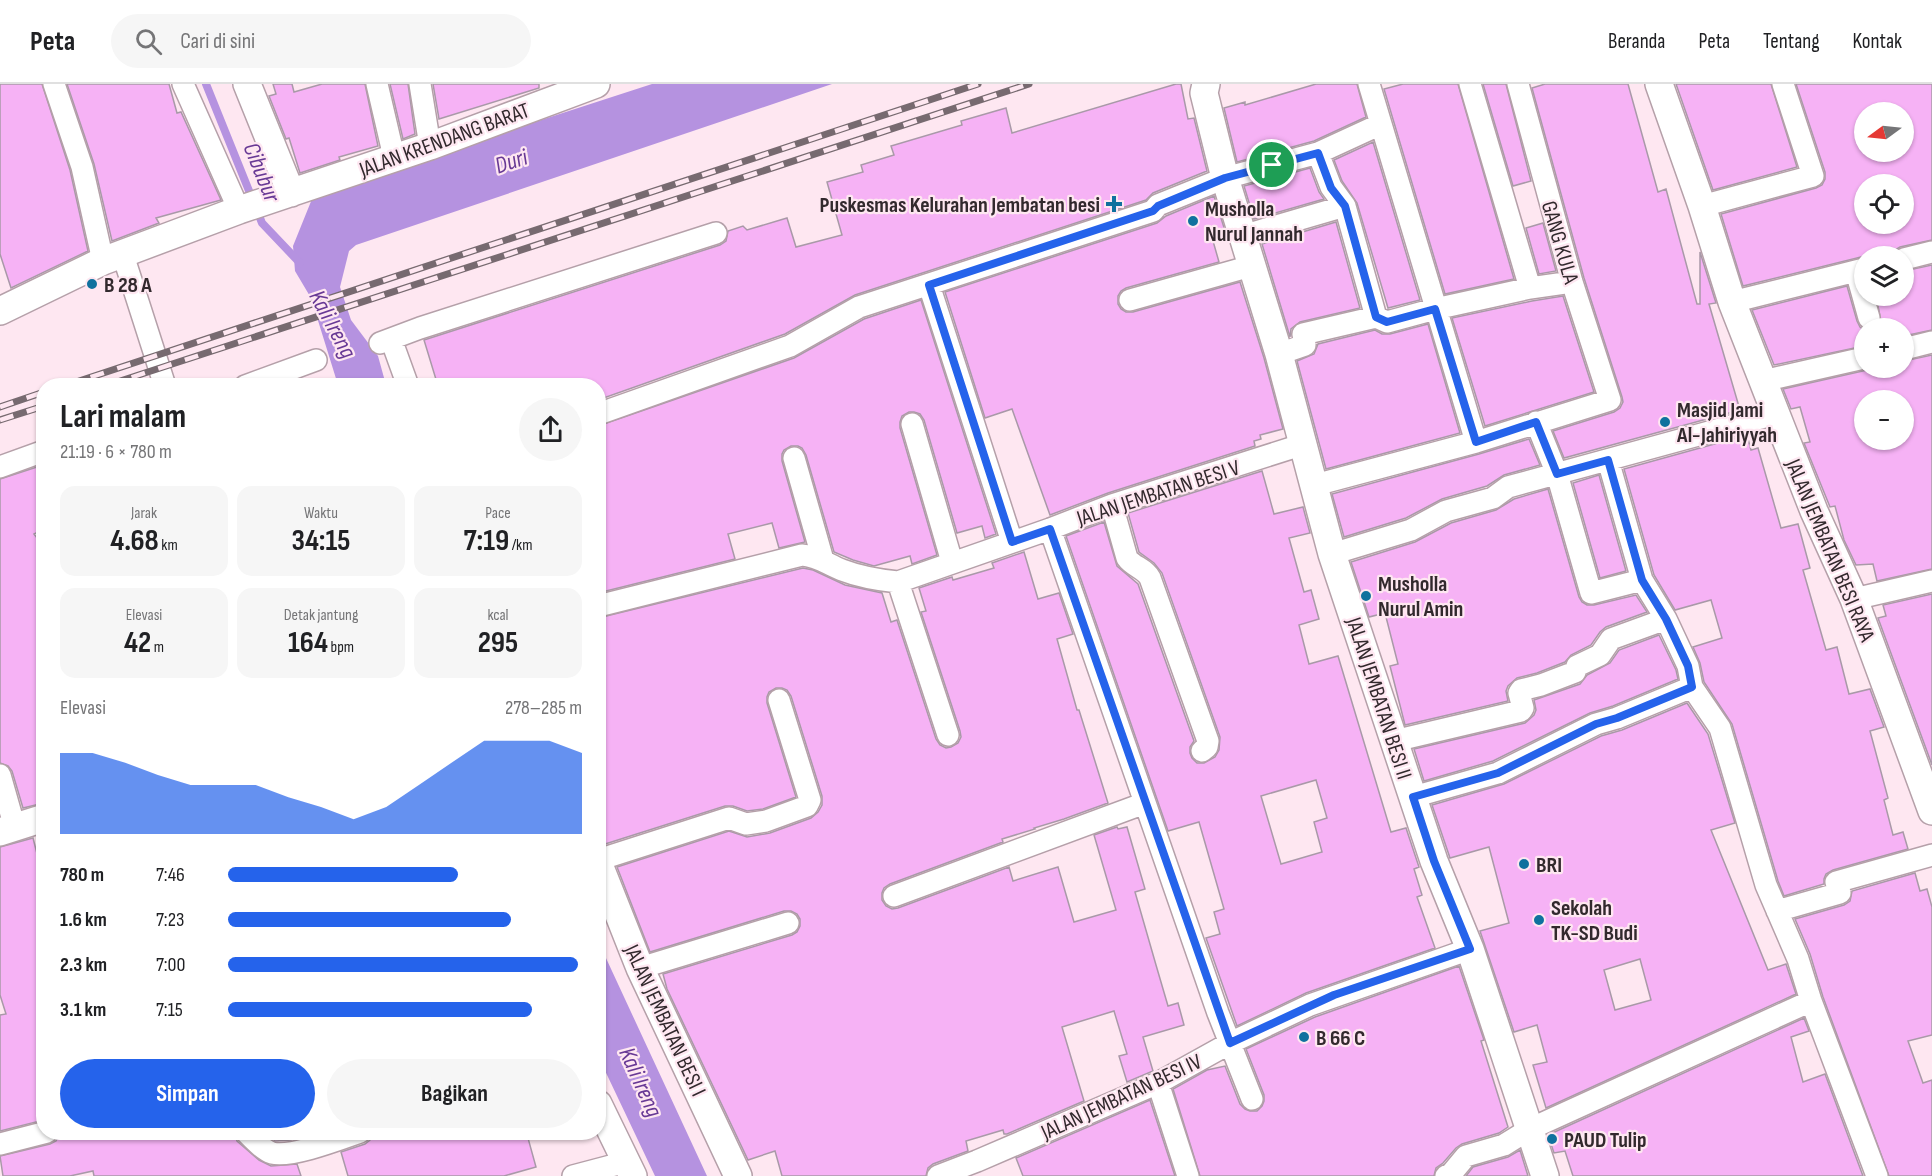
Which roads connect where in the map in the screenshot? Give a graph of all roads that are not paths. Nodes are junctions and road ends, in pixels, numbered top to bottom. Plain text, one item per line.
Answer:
1 (54, 84) edge
2 (183, 84) edge
3 (247, 84) edge
4 (377, 84) edge
5 (420, 84) edge
6 (596, 84) edge
7 (1206, 84) edge
8 (1369, 84) edge
9 (1470, 84) edge
10 (1518, 84) edge
11 (1659, 84) edge
12 (1783, 84) edge
13 (565, 89) edge
14 (1381, 124) junction
15 (430, 146) junction
16 (1318, 153) junction
17 (394, 157) junction
18 (1225, 178) junction
19 (291, 193) junction
20 (1345, 206) junction
21 (1702, 206) junction
22 (239, 210) junction
23 (716, 233) dead end
24 (1242, 236) junction
25 (1932, 252) edge
26 (1914, 256) edge
27 (113, 258) junction
28 (1251, 266) junction
29 (1854, 272) edge
30 (1572, 282) junction
31 (929, 285) junction
32 (1530, 288) junction
33 (1130, 300) dead end
34 (1732, 302) junction
35 (1867, 306) edge
36 (1435, 309) junction
37 (0, 311) edge
38 (1376, 317) junction
39 (1869, 318) dead end
40 (1932, 342) edge
41 (1914, 346) edge
42 (1279, 354) junction
43 (316, 360) dead end
44 (1854, 360) edge
45 (162, 378) edge
46 (270, 378) edge
47 (404, 378) edge
48 (1763, 381) junction
49 (606, 411) edge
50 (1775, 414) junction
51 (1536, 422) junction
52 (912, 424) dead end
53 (1476, 442) junction
54 (1304, 444) junction
55 (794, 458) dead end
56 (36, 459) edge
57 (1608, 460) junction
58 (0, 467) edge
59 (1557, 474) junction
60 (1315, 485) junction
61 (1112, 506) junction
62 (1050, 529) junction
63 (1012, 542) junction
64 (1332, 554) junction
65 (823, 560) junction
66 (952, 562) junction
67 (1642, 580) junction
68 (1932, 580) edge
69 (898, 582) junction
70 (1854, 599) junction
71 (606, 604) edge
72 (1666, 619) junction
73 (1692, 687) junction
74 (779, 700) dead end
75 (948, 735) dead end
76 (1394, 741) junction
77 (1202, 751) dead end
78 (0, 775) edge
79 (1413, 797) junction
80 (1145, 803) junction
81 (1932, 808) edge
82 (28, 825) edge
83 (1932, 855) edge
84 (606, 858) edge
85 (606, 881) edge
86 (894, 896) dead end
87 (1777, 911) junction
88 (788, 922) dead end
89 (1470, 949) junction
90 (640, 968) junction
91 (1811, 1001) junction
92 (1230, 1043) junction
93 (1158, 1083) junction
94 (1252, 1099) dead end
95 (606, 1120) edge
96 (1530, 1129) junction
97 (36, 1135) edge
98 (256, 1140) edge
99 (334, 1140) edge
100 (0, 1144) edge
101 (630, 1169) edge
102 (573, 1176) edge
103 (738, 1176) edge
104 (938, 1176) edge
105 (1188, 1176) edge
106 (1446, 1176) edge
107 (1545, 1176) edge
108 (1877, 1176) edge

1 - 27 street
2 - 22 street
3 - 19 street
4 - 17 street
5 - 15 street
6 - 13 street, JALAN KRENDANG BARAT
7 - 18 street, JALAN JEMBATAN BESI II
8 - 14 street
9 - 32 street
10 - 30 street, GANG KULA
11 - 21 street, JALAN JEMBATAN BESI RAYA
12 - 21 street
13 - 15 street, JALAN KRENDANG BARAT
14 - 16 street
14 - 36 street
15 - 17 street, JALAN KRENDANG BARAT
16 - 18 street
16 - 20 street
17 - 19 street, JALAN KRENDANG BARAT
18 - 24 street, JALAN JEMBATAN BESI II
18 - 31 street
19 - 22 street, JALAN KRENDANG BARAT
20 - 24 street
20 - 38 street
21 - 34 street, JALAN JEMBATAN BESI RAYA
22 - 27 street, JALAN KRENDANG BARAT
23 - 47 street
24 - 28 street, JALAN JEMBATAN BESI II
25 - 26 street
27 - 37 street, JALAN KRENDANG BARAT
27 - 45 street
28 - 33 street
28 - 42 street, JALAN JEMBATAN BESI II
29 - 34 street
30 - 32 street
30 - 51 street, GANG KULA
31 - 49 street
31 - 63 street
32 - 36 street
34 - 48 street, JALAN JEMBATAN BESI RAYA
35 - 39 street
36 - 38 street
36 - 53 street
38 - 42 street
40 - 41 street
42 - 54 street, JALAN JEMBATAN BESI II
43 - 46 street
44 - 48 street
48 - 50 street, JALAN JEMBATAN BESI RAYA
50 - 57 street
50 - 70 street, JALAN JEMBATAN BESI RAYA
51 - 53 street
51 - 59 street
52 - 66 street
53 - 60 street
54 - 60 street, JALAN JEMBATAN BESI II
54 - 61 street, JALAN JEMBATAN BESI V
55 - 65 street
56 - 58 street
57 - 59 street
57 - 67 street
59 - 64 street
59 - 67 street
60 - 64 street, JALAN JEMBATAN BESI II
61 - 62 street, JALAN JEMBATAN BESI V
61 - 77 street
62 - 63 street, JALAN JEMBATAN BESI V
62 - 80 street
63 - 66 street, JALAN JEMBATAN BESI V
64 - 76 street, JALAN JEMBATAN BESI II
65 - 69 street, JALAN JEMBATAN BESI V
65 - 71 street, JALAN JEMBATAN BESI V
66 - 69 street, JALAN JEMBATAN BESI V
67 - 72 street
68 - 70 street
69 - 75 street
70 - 81 street, JALAN JEMBATAN BESI RAYA
72 - 73 street
72 - 76 street
73 - 79 street
73 - 87 street
74 - 84 street
76 - 79 street, JALAN JEMBATAN BESI II
78 - 82 street
79 - 89 street, JALAN JEMBATAN BESI II
80 - 86 street
80 - 92 street
83 - 87 street
85 - 90 street, JALAN JEMBATAN BESI I
87 - 91 street
88 - 90 street
89 - 92 street, JALAN JEMBATAN BESI IV
89 - 96 street, JALAN JEMBATAN BESI II
90 - 103 street, JALAN JEMBATAN BESI I
91 - 96 street
91 - 108 street
92 - 93 street, JALAN JEMBATAN BESI IV
92 - 94 street
93 - 104 street, JALAN JEMBATAN BESI IV
93 - 105 street
95 - 101 street
96 - 106 street
96 - 107 street, JALAN JEMBATAN BESI II
97 - 100 street
98 - 99 street
101 - 102 street

